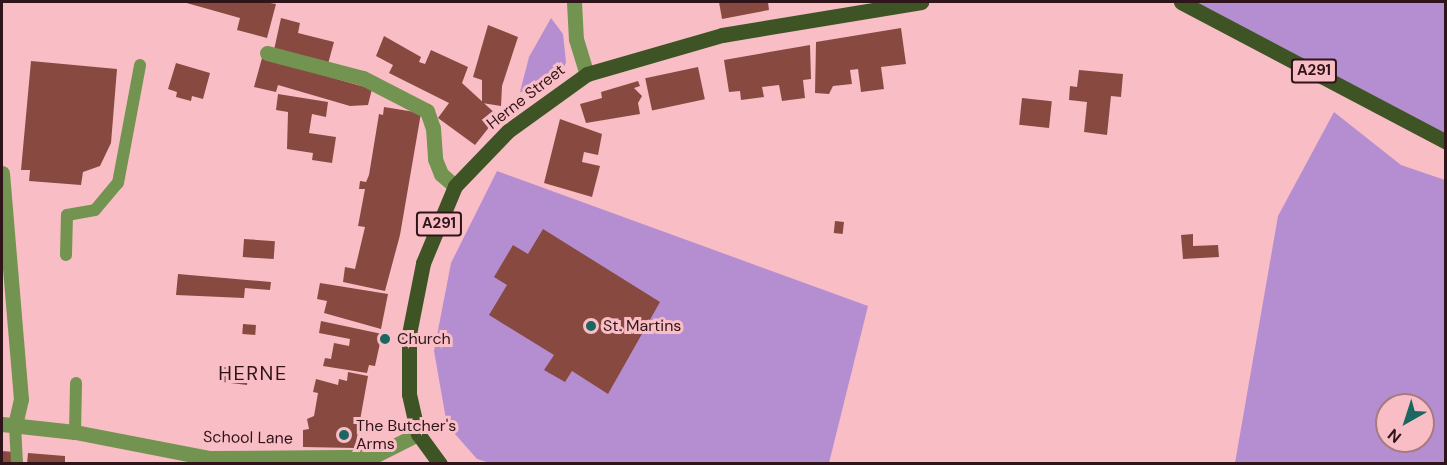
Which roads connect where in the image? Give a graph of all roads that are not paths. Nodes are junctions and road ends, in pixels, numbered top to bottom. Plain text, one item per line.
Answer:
1 (574, 2) edge
2 (921, 2) edge
3 (1181, 2) edge
4 (267, 53) dead end
5 (140, 65) dead end
6 (586, 74) junction
7 (1446, 142) edge
8 (2, 173) edge
9 (455, 186) junction
10 (66, 255) dead end
11 (76, 383) dead end
12 (8, 425) edge
13 (75, 432) junction
14 (418, 434) junction
15 (17, 464) edge
16 (440, 464) edge

1 - 6 street
2 - 6 main road, Herne Street / A291
3 - 7 main road, A291
4 - 9 street
5 - 10 lane
6 - 9 main road, Herne Street / A291
8 - 12 street
9 - 14 main road, Herne Street / A291
11 - 13 lane
12 - 13 street, School Lane
12 - 15 lane
13 - 14 street, School Lane
14 - 16 main road, Herne Street / A291

